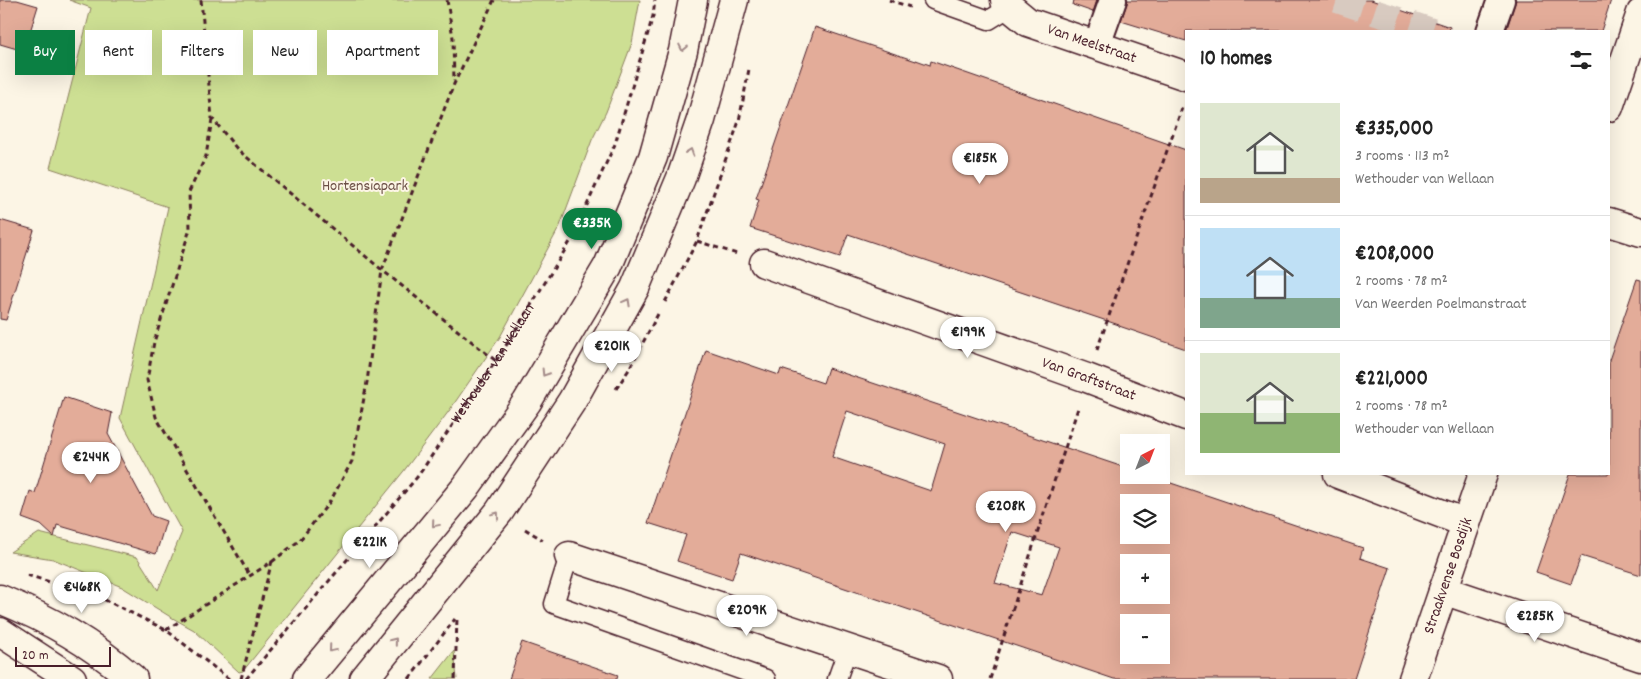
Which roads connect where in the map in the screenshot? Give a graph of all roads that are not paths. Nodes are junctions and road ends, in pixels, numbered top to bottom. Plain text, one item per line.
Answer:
1 (693, 0) edge
2 (734, 0) edge
3 (934, 0) edge
4 (1112, 0) edge
5 (1501, 0) edge
6 (1008, 4) edge
7 (1641, 13) edge
8 (1490, 30) edge
9 (1096, 45) junction
10 (1634, 61) edge
11 (1185, 76) edge
12 (1610, 105) edge
13 (1610, 222) edge
14 (1641, 232) edge
15 (764, 263) road end
16 (1185, 416) edge
17 (1341, 475) edge
18 (1483, 475) edge
19 (1466, 523) junction
20 (569, 556) joint
21 (1443, 590) junction
22 (0, 599) edge
23 (0, 632) edge
24 (848, 648) junction
25 (1641, 657) edge
26 (72, 679) edge
27 (133, 679) edge
28 (307, 679) edge
29 (364, 679) edge
30 (766, 679) edge
31 (837, 679) edge
32 (938, 679) edge
33 (1414, 679) edge

1 -> 28 street
29 -> 2 street
3 - 6 lane
4 - 9 street
5 - 8 street
6 - 9 street, Van Meelstraat
7 - 10 street
9 - 11 street, Van Meelstraat
10 - 12 street
13 - 14 street
15 - 16 street, Van Graftstraat
17 - 19 street
18 - 19 street, Straakvense Bosdijk
19 - 21 street, Straakvense Bosdijk
20 - 24 street
20 - 30 lane
21 - 25 street
21 - 33 street, Straakvense Bosdijk
22 - 27 street
23 - 26 street
24 - 31 lane
24 - 32 street

